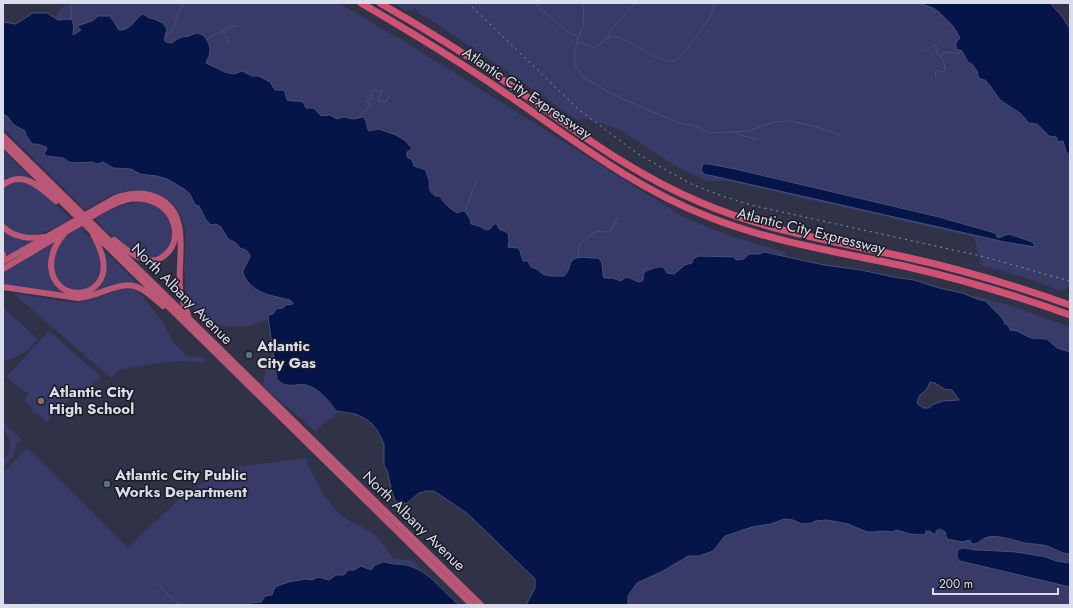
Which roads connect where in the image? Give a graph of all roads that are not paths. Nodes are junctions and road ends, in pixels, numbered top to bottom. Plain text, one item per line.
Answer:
1 (361, 3) edge
2 (380, 3) edge
3 (3, 136) edge
4 (3, 144) edge
5 (3, 185) edge
6 (96, 211) junction
7 (76, 215) junction
8 (73, 225) junction
9 (3, 227) edge
10 (92, 227) junction
11 (66, 232) junction
12 (46, 237) junction
13 (3, 254) edge
14 (3, 269) edge
15 (3, 287) edge
16 (1070, 305) edge
17 (1070, 315) edge
18 (190, 319) junction
19 (182, 320) junction
20 (472, 605) edge
21 (481, 605) edge

1 - 17 highway, Atlantic City Expressway
2 - 16 highway, Atlantic City Expressway
3 - 10 highway, North Albany Avenue
4 - 7 highway, North Albany Avenue
5 - 7 highway
6 - 8 highway
6 - 10 highway
6 - 18 highway
7 - 10 highway, North Albany Avenue
8 - 11 highway
8 - 12 highway
9 - 12 highway
10 - 11 highway
10 - 18 highway, North Albany Avenue
10 - 19 highway, North Albany Avenue
11 - 14 highway
12 - 13 highway
15 - 19 highway
18 - 21 highway, North Albany Avenue
19 - 20 highway, North Albany Avenue

